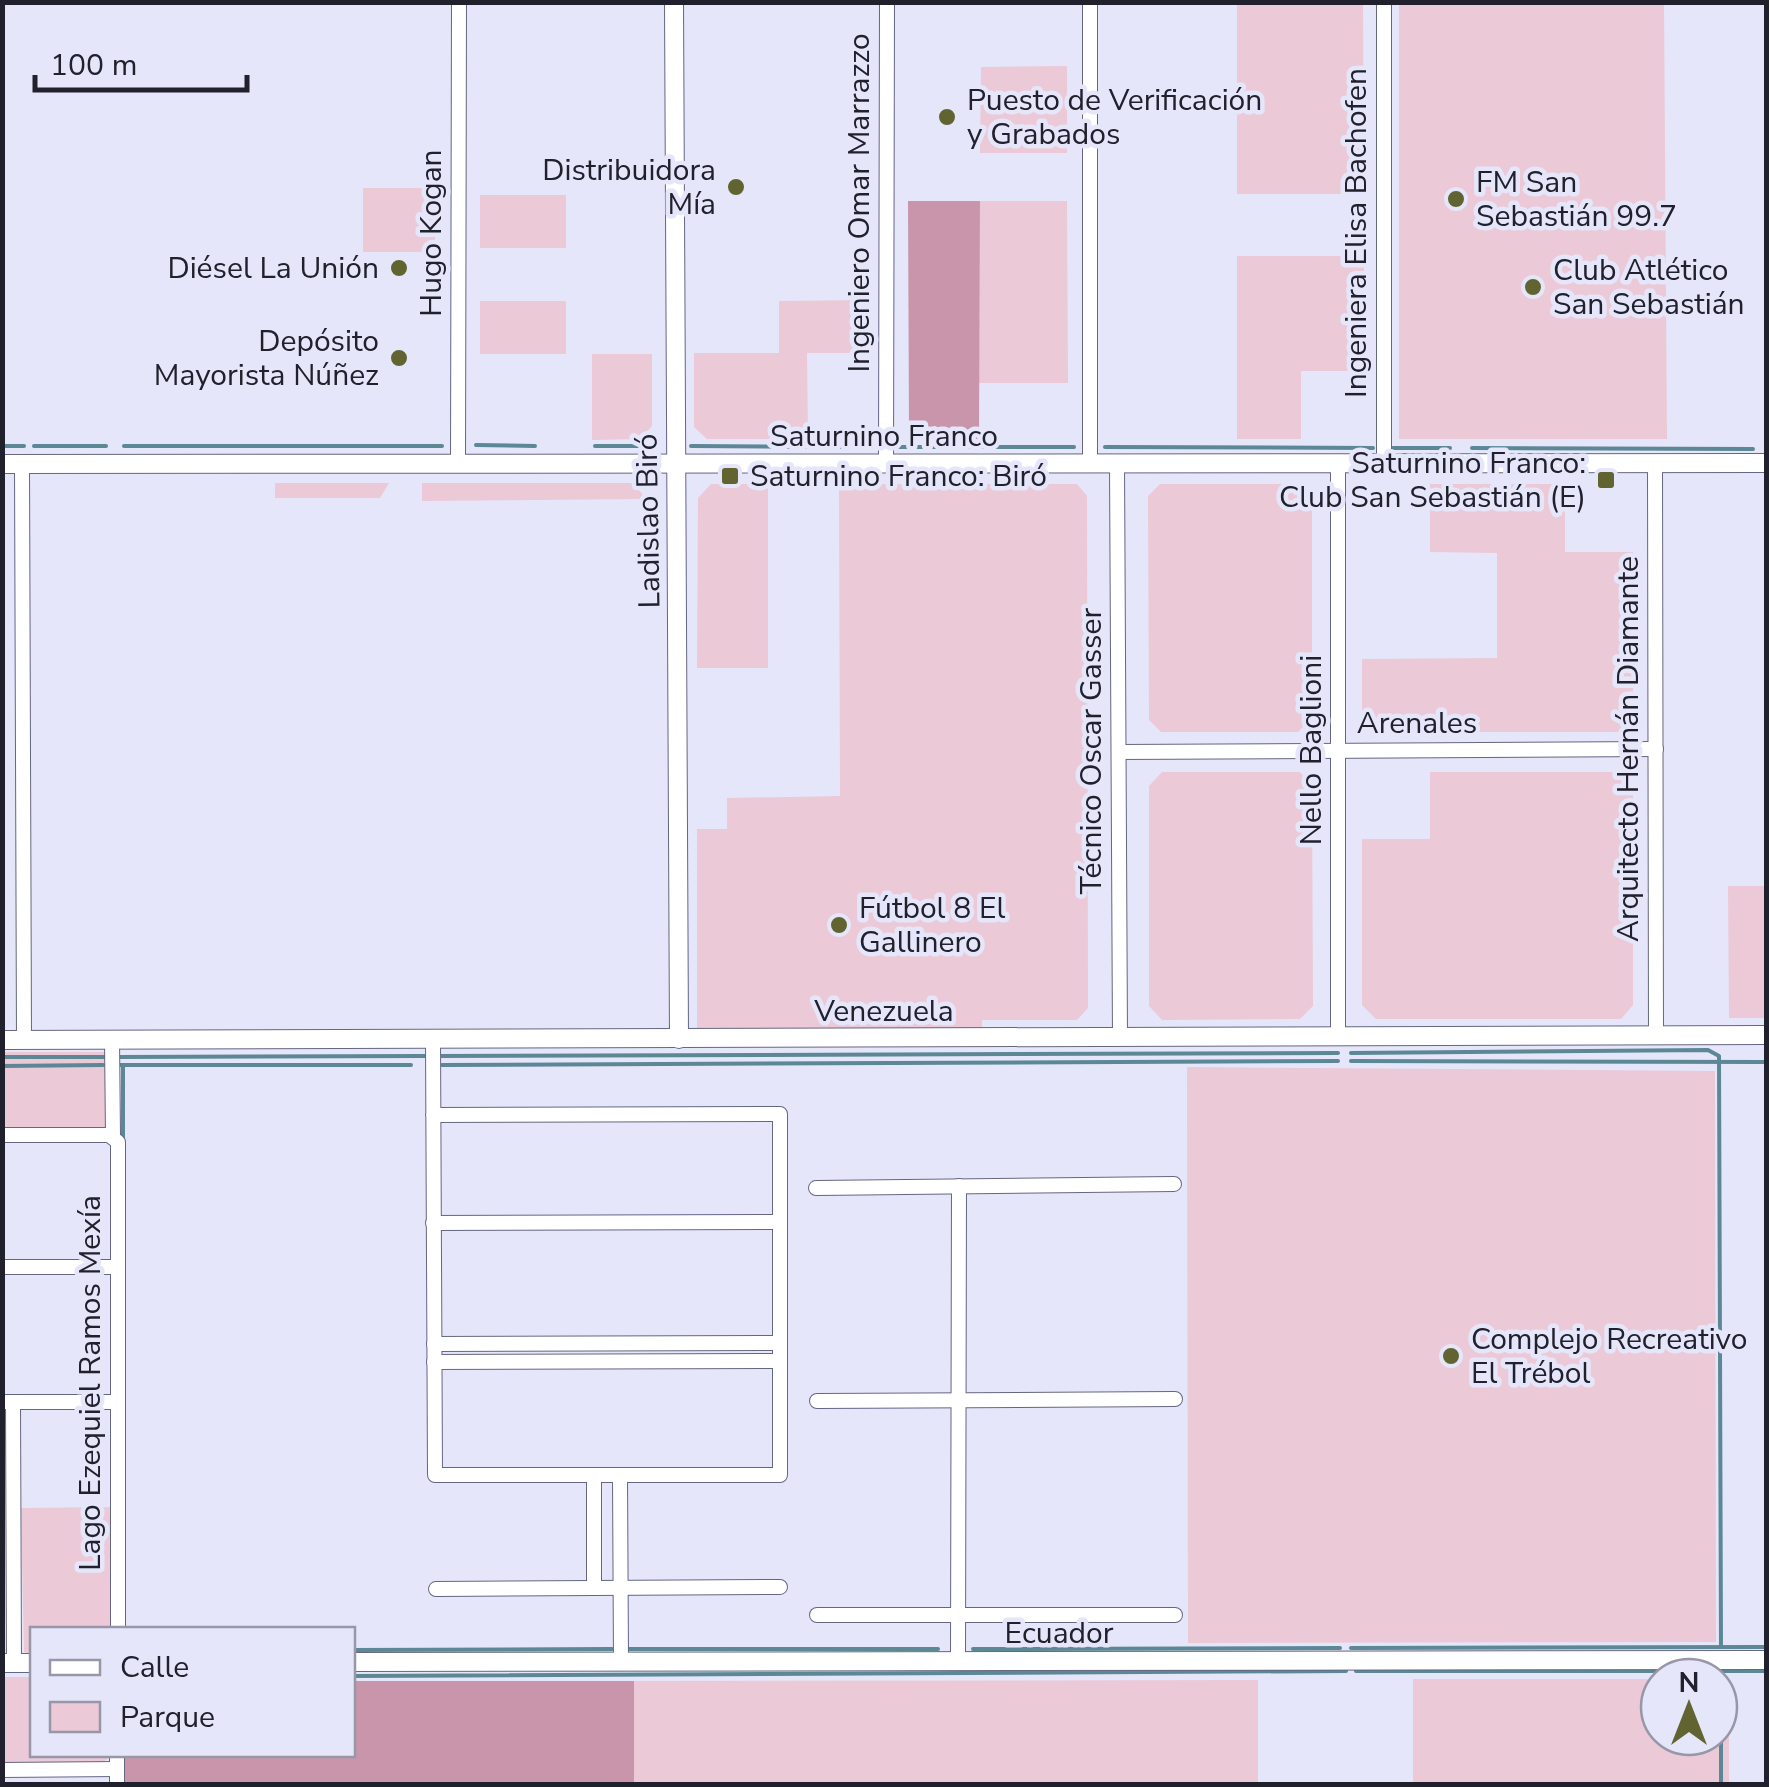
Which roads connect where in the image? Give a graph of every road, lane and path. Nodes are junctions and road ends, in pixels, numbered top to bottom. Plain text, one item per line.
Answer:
1 (458, 2) edge
2 (674, 2) edge
3 (887, 2) edge
4 (1090, 2) edge
5 (1384, 2) edge
6 (1338, 463) junction
7 (1384, 463) junction
8 (1655, 463) junction
9 (1766, 463) edge
10 (2, 464) edge
11 (22, 464) junction
12 (458, 464) junction
13 (676, 464) junction
14 (886, 464) junction
15 (1090, 464) junction
16 (1117, 464) junction
17 (1656, 748) junction
18 (1338, 751) junction
19 (1119, 752) junction
20 (1766, 1035) edge
21 (1338, 1036) junction
22 (1656, 1036) junction
23 (1120, 1037) junction
24 (433, 1039) junction
25 (678, 1039) junction
26 (2, 1040) edge
27 (24, 1040) junction
28 (112, 1040) junction
29 (433, 1114) junction
30 (2, 1135) edge
31 (115, 1137) junction
32 (1174, 1184) dead end
33 (958, 1186) junction
34 (816, 1188) dead end
35 (780, 1222) junction
36 (434, 1223) junction
37 (2, 1267) edge
38 (118, 1267) junction
39 (780, 1343) junction
40 (434, 1344) junction
41 (780, 1361) junction
42 (434, 1362) junction
43 (1174, 1399) dead end
44 (958, 1400) junction
45 (817, 1401) dead end
46 (8, 1402) edge
47 (118, 1402) junction
48 (594, 1475) junction
49 (620, 1475) junction
50 (594, 1588) junction
51 (620, 1588) junction
52 (780, 1588) dead end
53 (436, 1589) dead end
54 (818, 1615) dead end
55 (954, 1615) junction
56 (1174, 1615) dead end
57 (118, 1627) edge
58 (1766, 1660) edge
59 (954, 1661) junction
60 (355, 1662) edge
61 (620, 1662) junction
62 (16, 1663) edge
63 (117, 1769) edge
64 (2, 1770) edge

1 - 12 street, Hugo Kogan
2 - 13 street, Ladislao Biró
3 - 14 street, Ingeniero Omar Marrazzo
4 - 15 street
5 - 7 street, Ingeniera Elisa Bachofen
6 - 7 street, Saturnino Franco
6 - 16 street, Saturnino Franco
6 - 18 street, Nello Baglioni
7 - 8 street, Saturnino Franco
8 - 9 street, Saturnino Franco
8 - 17 street, Arquitecto Hernán Diamante
10 - 11 street, Saturnino Franco
11 - 12 street, Saturnino Franco
11 - 27 street
12 - 13 street, Saturnino Franco
13 - 14 street, Saturnino Franco
13 - 25 street, Ladislao Biró
14 - 15 street, Saturnino Franco
15 - 16 street, Saturnino Franco
16 - 19 street, Técnico Oscar Gasser
17 - 18 street, Arenales
17 - 22 street, Arquitecto Hernán Diamante
18 - 19 street, Arenales
18 - 21 street, Nello Baglioni
19 - 23 street, Técnico Oscar Gasser
20 - 22 street, Venezuela
21 - 22 street, Venezuela
21 - 23 street, Venezuela
23 - 25 street, Venezuela
24 - 25 street, Venezuela
24 - 28 street, Venezuela
24 - 29 street
26 - 27 street, Venezuela
27 - 28 street, Venezuela
28 - 31 street, Lago Ezequiel Ramos Mexía
29 - 35 street
29 - 36 street
30 - 31 street
31 - 38 street, Lago Ezequiel Ramos Mexía
32 - 33 street
33 - 34 street
33 - 44 street
35 - 36 street
35 - 39 street
36 - 40 street
37 - 38 street
38 - 47 street, Lago Ezequiel Ramos Mexía
39 - 40 street
39 - 41 street
40 - 42 street
41 - 42 street
41 - 49 street
42 - 48 street
43 - 44 street
44 - 45 street
44 - 55 street
46 - 47 street
46 - 62 street
47 - 57 street, Lago Ezequiel Ramos Mexía
48 - 49 street
48 - 50 street
49 - 51 street
50 - 51 street
50 - 53 street
51 - 52 street
51 - 61 street
54 - 55 street
55 - 56 street
55 - 59 street
58 - 59 street, Ecuador
59 - 61 street, Ecuador
60 - 61 street, Ecuador
63 - 64 street

